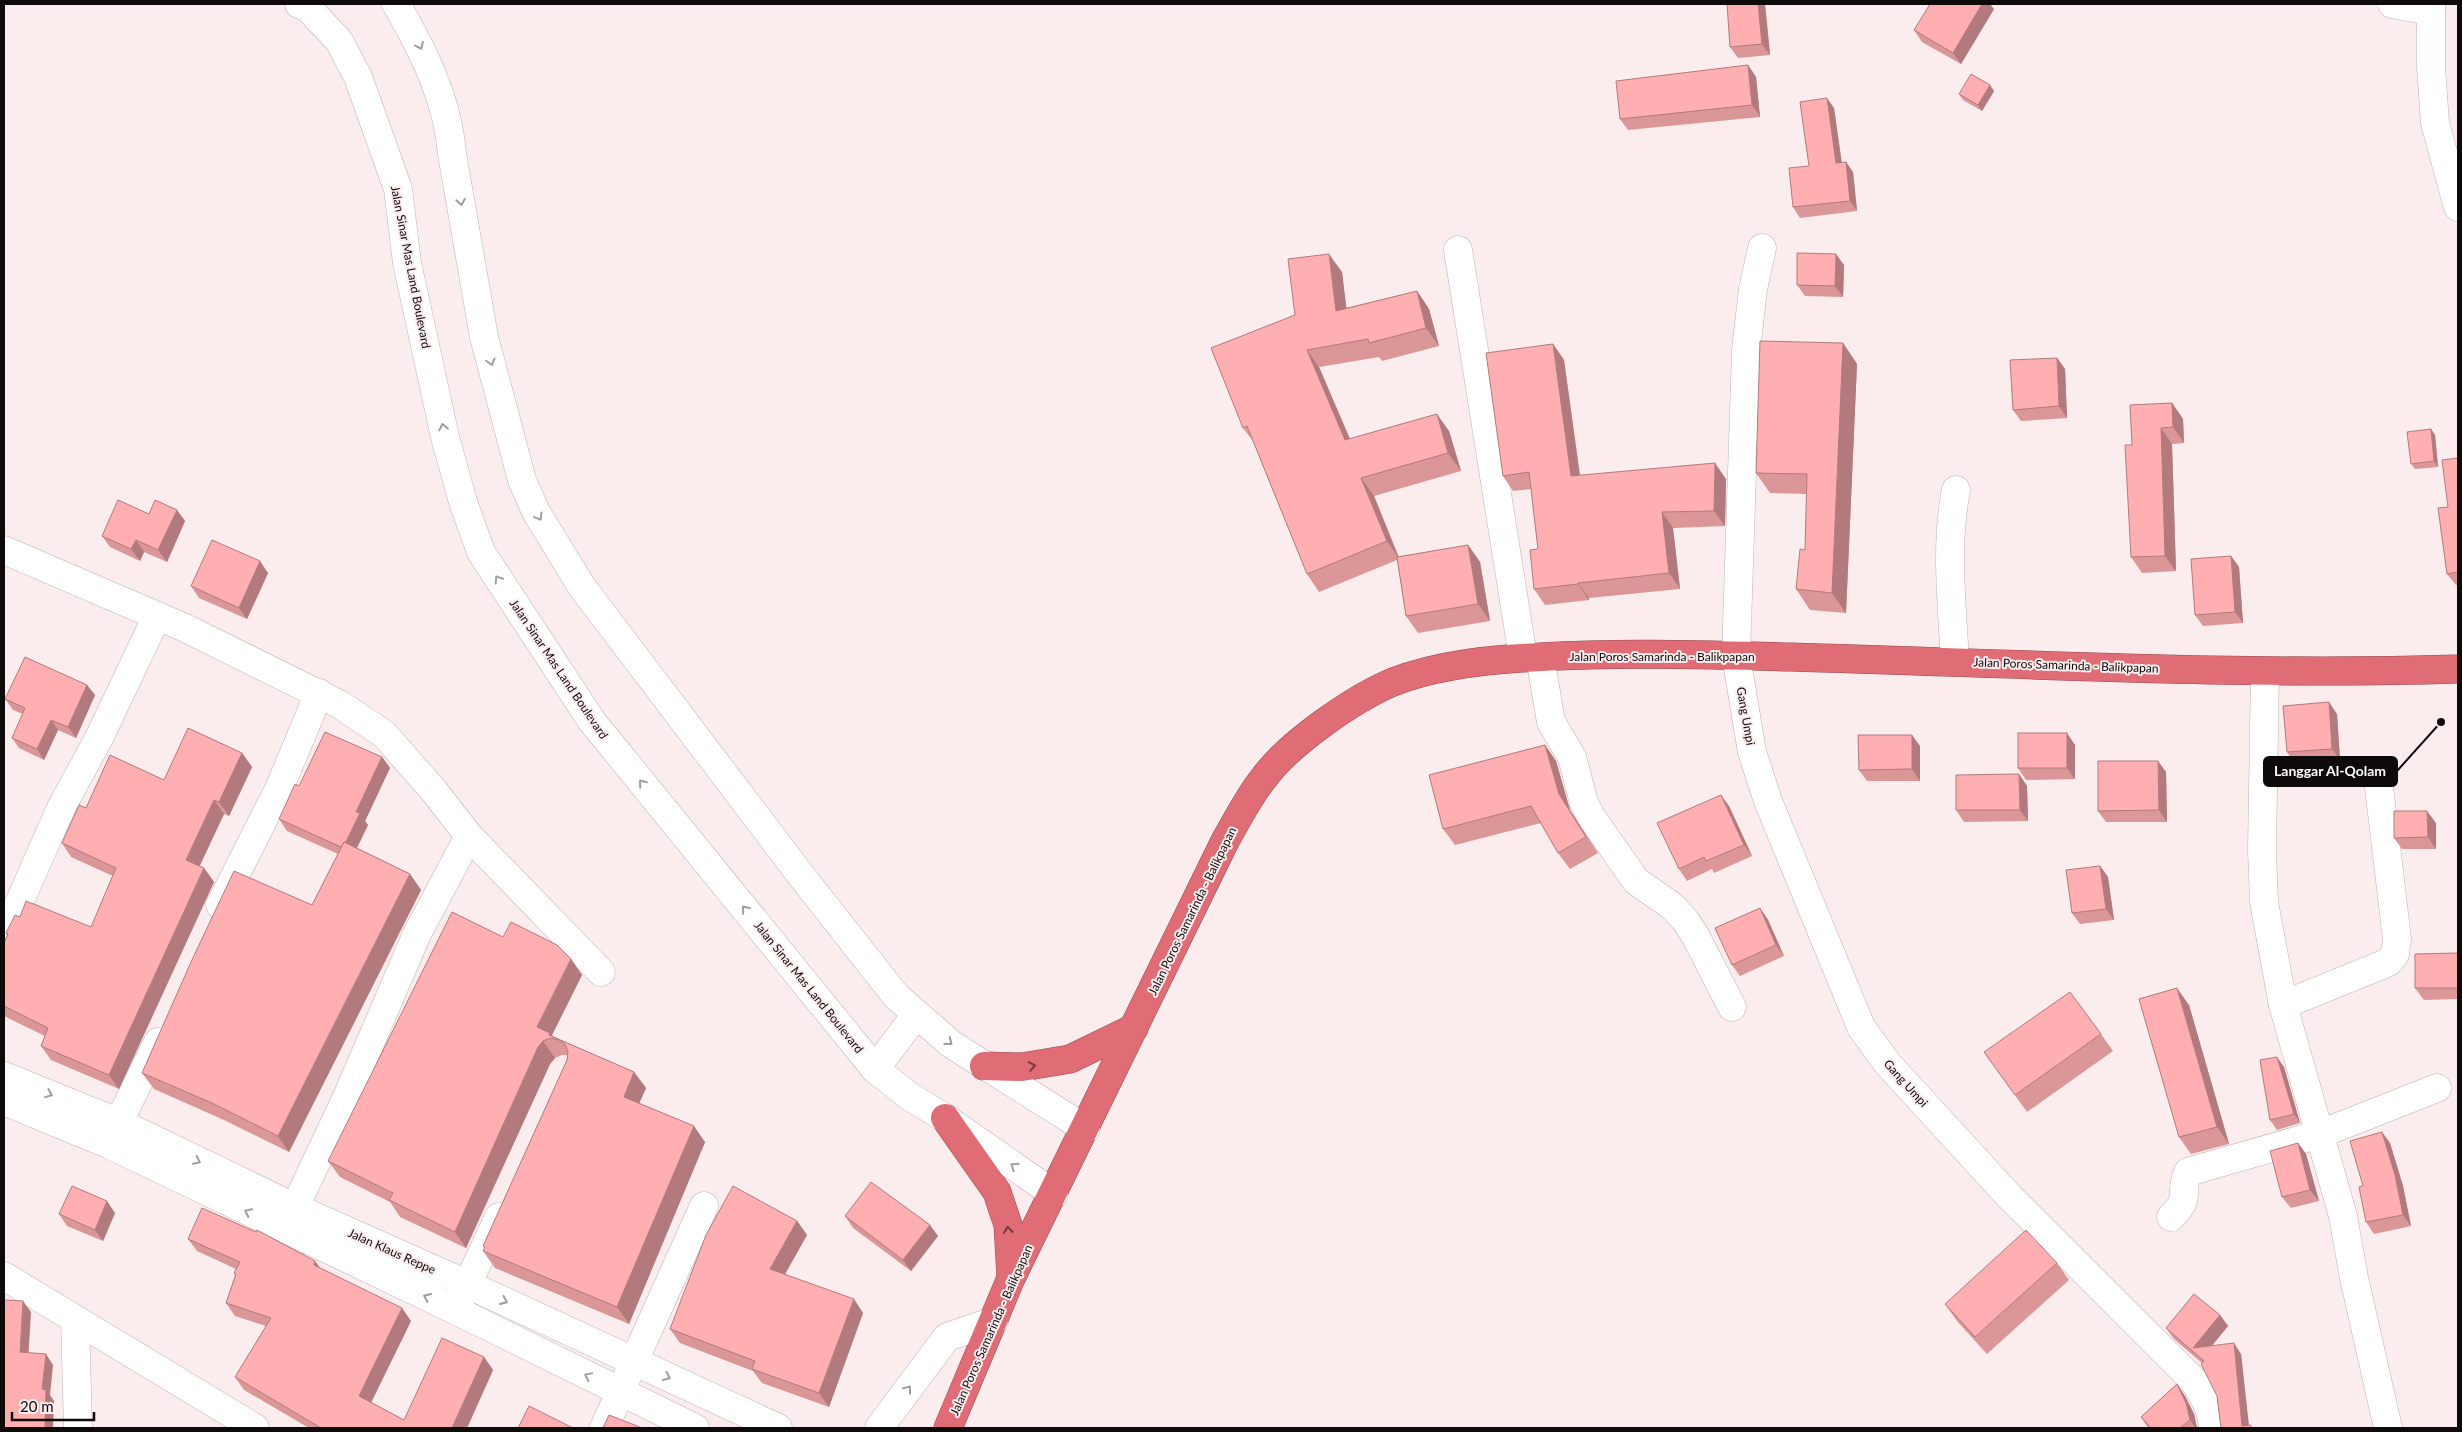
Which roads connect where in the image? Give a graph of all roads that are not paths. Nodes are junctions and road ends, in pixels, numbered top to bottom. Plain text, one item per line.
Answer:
1 (299, 4) edge
2 (396, 4) edge
3 (2392, 4) edge
4 (2430, 7) edge
5 (2458, 206) edge
6 (1762, 248) dead end
7 (1458, 250) dead end
8 (1956, 490) dead end
9 (4, 550) edge
10 (157, 616) junction
11 (1736, 656) junction
12 (1531, 657) junction
13 (1955, 662) junction
14 (2458, 669) edge
15 (2265, 672) junction
16 (319, 694) junction
17 (2378, 779) dead end
18 (468, 836) junction
19 (208, 930) edge
20 (4, 937) edge
21 (601, 972) dead end
22 (2283, 1006) junction
23 (1732, 1007) dead end
24 (916, 1015) junction
25 (167, 1022) edge
26 (1134, 1028) junction
27 (984, 1066) junction
28 (875, 1069) junction
29 (4, 1076) edge
30 (2437, 1088) dead end
31 (4, 1101) edge
32 (945, 1118) junction
33 (1086, 1128) junction
34 (114, 1134) junction
35 (2320, 1134) junction
36 (1054, 1194) junction
37 (508, 1195) edge
38 (704, 1206) dead end
39 (2171, 1217) dead end
40 (289, 1218) junction
41 (4, 1276) edge
42 (1011, 1278) junction
43 (469, 1285) junction
44 (455, 1310) junction
45 (76, 1319) junction
46 (994, 1321) junction
47 (635, 1362) junction
48 (621, 1392) junction
49 (78, 1428) edge
50 (254, 1428) edge
51 (604, 1428) edge
52 (695, 1428) edge
53 (778, 1428) edge
54 (879, 1428) edge
55 (948, 1428) edge
56 (2213, 1428) edge
57 (2388, 1428) edge

28 -> 1 street, Jalan Sinar Mas Land Boulevard
2 -> 24 street
3 - 4 street
4 - 5 street
6 - 11 street, Gang Umpi
7 - 12 street
8 - 13 street
9 - 10 street
10 - 16 street
10 - 20 street
11 - 12 highway, Jalan Poros Samarinda - Balikpapan
11 - 13 highway, Jalan Poros Samarinda - Balikpapan
11 - 56 street, Gang Umpi
12 - 23 street
12 - 26 highway, Jalan Poros Samarinda - Balikpapan
13 - 15 highway, Jalan Poros Samarinda - Balikpapan
14 - 15 highway, Jalan Poros Samarinda - Balikpapan
15 - 22 street
16 - 18 street
16 - 19 street
17 - 22 street
18 - 21 street
18 - 40 street
22 - 35 street
24 -> 27 street
24 - 28 street
25 - 34 street
27 -> 26 highway
26 - 33 highway, Jalan Poros Samarinda - Balikpapan
27 - 33 street
28 - 32 street, Jalan Sinar Mas Land Boulevard
29 -> 34 street, Jalan Klaus Reppe
30 - 35 street
31 - 34 street, Jalan Klaus Reppe
36 -> 32 street, Jalan Sinar Mas Land Boulevard
42 -> 32 highway
33 - 36 highway, Jalan Poros Samarinda - Balikpapan
34 - 40 street, Jalan Klaus Reppe
35 - 39 street
35 - 57 street
36 - 42 highway, Jalan Poros Samarinda - Balikpapan
37 - 43 street
38 - 47 street
40 - 43 street, Jalan Klaus Reppe
44 -> 40 street, Jalan Klaus Reppe
41 - 45 street
42 - 46 highway, Jalan Poros Samarinda - Balikpapan
43 - 44 street
43 -> 47 street, Jalan Klaus Reppe
48 -> 44 street, Jalan Klaus Reppe
45 - 49 street
45 - 50 street
54 -> 46 street
46 - 55 highway, Jalan Poros Samarinda - Balikpapan
47 - 48 street
47 -> 53 street, Jalan Klaus Reppe
48 - 51 street
48 - 52 street, Jalan Klaus Reppe

